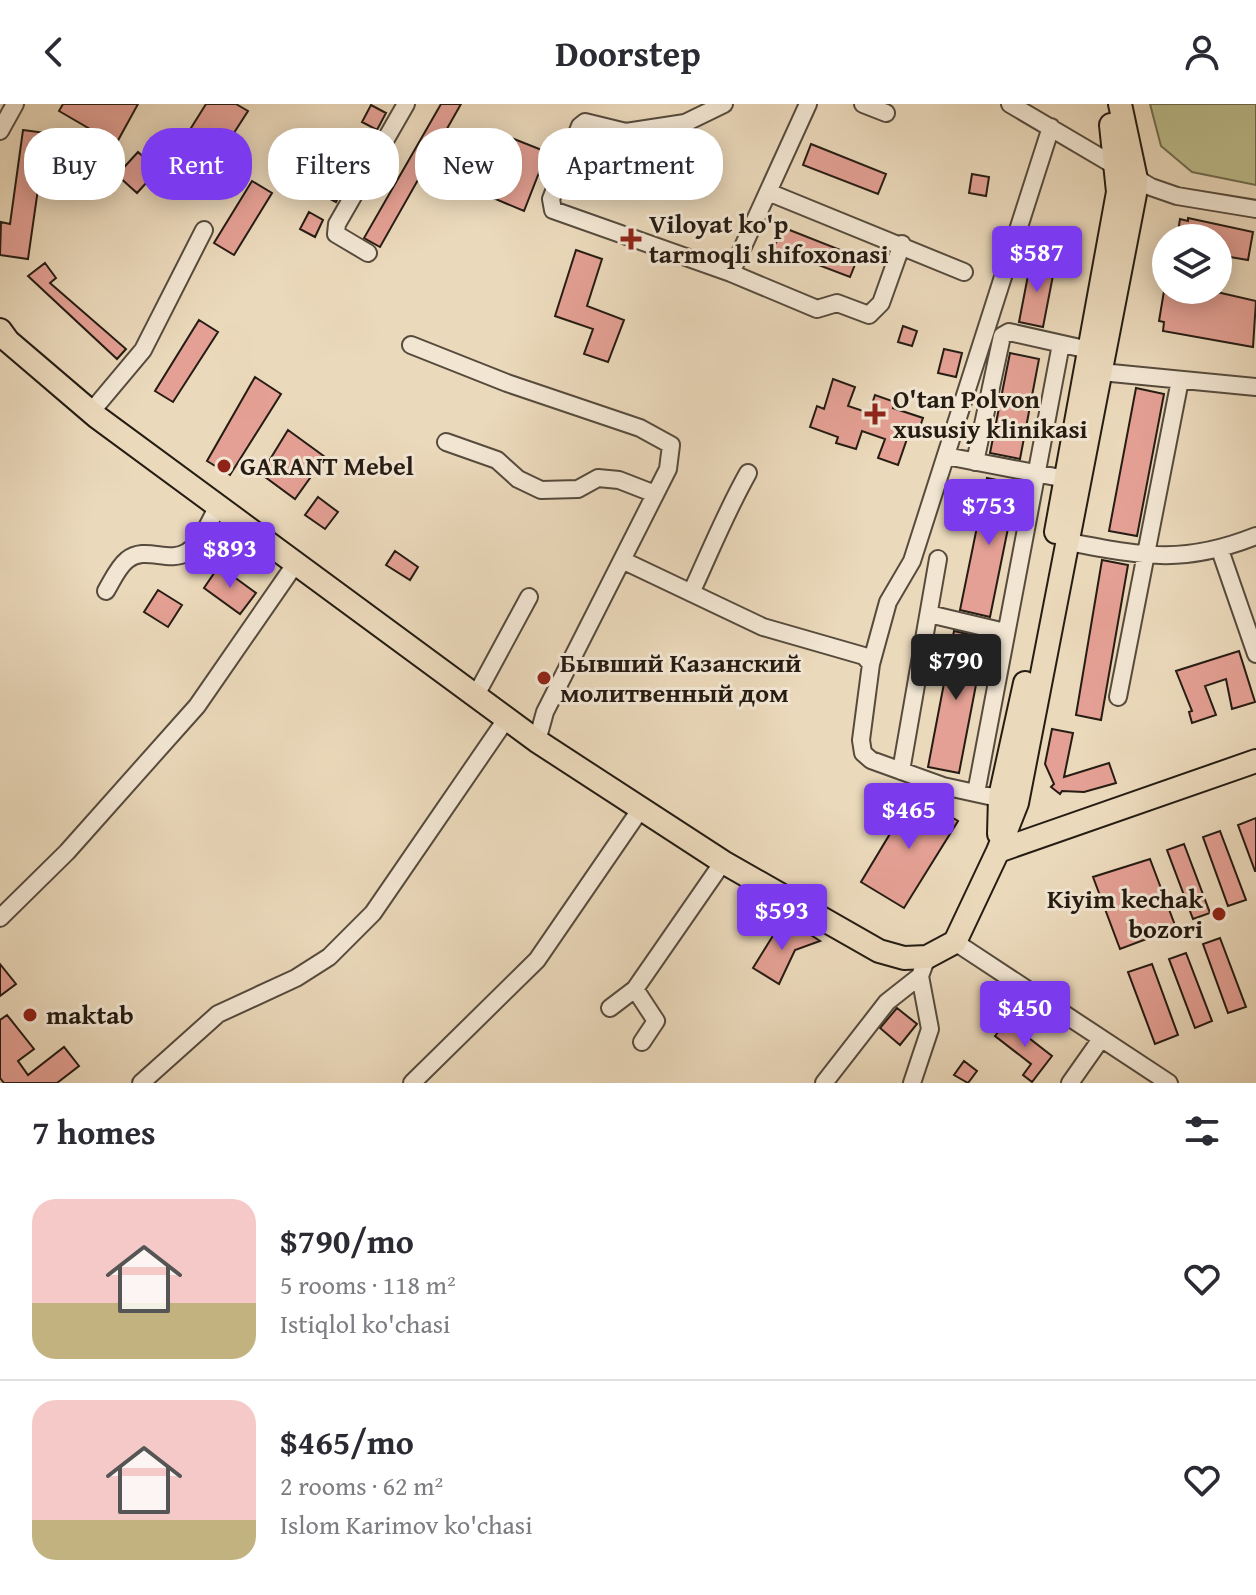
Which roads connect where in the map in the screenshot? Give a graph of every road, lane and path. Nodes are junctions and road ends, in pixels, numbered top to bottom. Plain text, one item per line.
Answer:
1 (15, 104) edge
2 (406, 104) edge
3 (808, 104) edge
4 (863, 104) edge
5 (1010, 104) edge
6 (1107, 104) edge
7 (1120, 104) edge
8 (710, 107) edge
9 (886, 113) dead end
10 (1051, 127) junction
11 (0, 131) edge
12 (1117, 166) junction
13 (1136, 179) junction
14 (768, 192) junction
15 (1256, 209) edge
16 (204, 230) dead end
17 (902, 244) junction
18 (368, 253) dead end
19 (964, 272) dead end
20 (731, 273) junction
21 (3, 341) edge
22 (1061, 344) junction
23 (411, 345) dead end
24 (1089, 350) junction
25 (1101, 372) junction
26 (1180, 380) junction
27 (1256, 387) edge
28 (91, 412) junction
29 (446, 442) dead end
30 (946, 456) junction
31 (975, 462) junction
32 (748, 473) dead end
33 (1034, 473) junction
34 (1066, 479) junction
35 (655, 494) junction
36 (218, 506) junction
37 (1256, 536) edge
38 (1069, 542) junction
39 (1220, 550) junction
40 (1147, 557) junction
41 (938, 559) dead end
42 (622, 560) junction
43 (296, 563) junction
44 (106, 591) dead end
45 (691, 593) junction
46 (529, 597) dead end
47 (929, 614) junction
48 (1005, 632) junction
49 (1256, 654) edge
50 (871, 664) junction
51 (476, 695) junction
52 (1118, 697) dead end
53 (507, 718) junction
54 (537, 741) junction
55 (1256, 761) edge
56 (901, 771) junction
57 (976, 793) junction
58 (1008, 800) junction
59 (640, 810) junction
60 (998, 851) junction
61 (723, 862) junction
62 (0, 918) edge
63 (955, 942) junction
64 (923, 967) junction
65 (635, 989) junction
66 (610, 1008) dead end
67 (1101, 1039) junction
68 (642, 1042) dead end
69 (141, 1083) edge
70 (412, 1083) edge
71 (824, 1083) edge
72 (912, 1083) edge
73 (1070, 1083) edge
74 (1169, 1083) edge

1 - 11 street
2 - 18 street
3 - 14 street
4 - 9 street
5 - 10 street
6 - 12 main road
7 - 13 main road
8 - 20 street
10 - 12 street
10 - 30 street
12 - 13 street
12 - 24 main road
13 - 15 street
13 - 25 main road
14 - 17 street
14 - 20 street
16 - 28 street
17 - 19 street
17 - 20 street
21 - 28 main road
22 - 24 street
22 - 31 street
22 - 33 street
23 - 35 street
24 - 34 main road
25 - 26 street
25 - 38 main road
26 - 27 street
26 - 40 street
28 - 36 main road
29 - 35 street
30 - 31 street
30 - 50 street
31 - 33 street
32 - 45 street
33 - 34 street
33 - 48 street
34 - 58 main road
35 - 42 street
36 - 43 main road
36 - 44 street
37 - 39 street
38 - 40 street
38 - 58 main road
39 - 40 street
39 - 49 street
40 - 52 street
41 - 47 street
42 - 45 street
42 - 54 street
43 - 51 main road
43 - 62 street
45 - 50 street
46 - 51 street
47 - 48 street
47 - 56 street
48 - 57 street
50 - 56 street
51 - 53 main road
53 - 54 main road
53 - 69 street
54 - 59 main road
55 - 60 main road
56 - 57 street
57 - 58 street
58 - 60 main road
59 - 61 main road
59 - 70 street
60 - 63 main road
61 - 64 main road
61 - 65 street
63 - 64 main road
63 - 67 street
64 - 71 street
64 - 72 street
65 - 66 street
65 - 68 street
67 - 73 street
67 - 74 street

